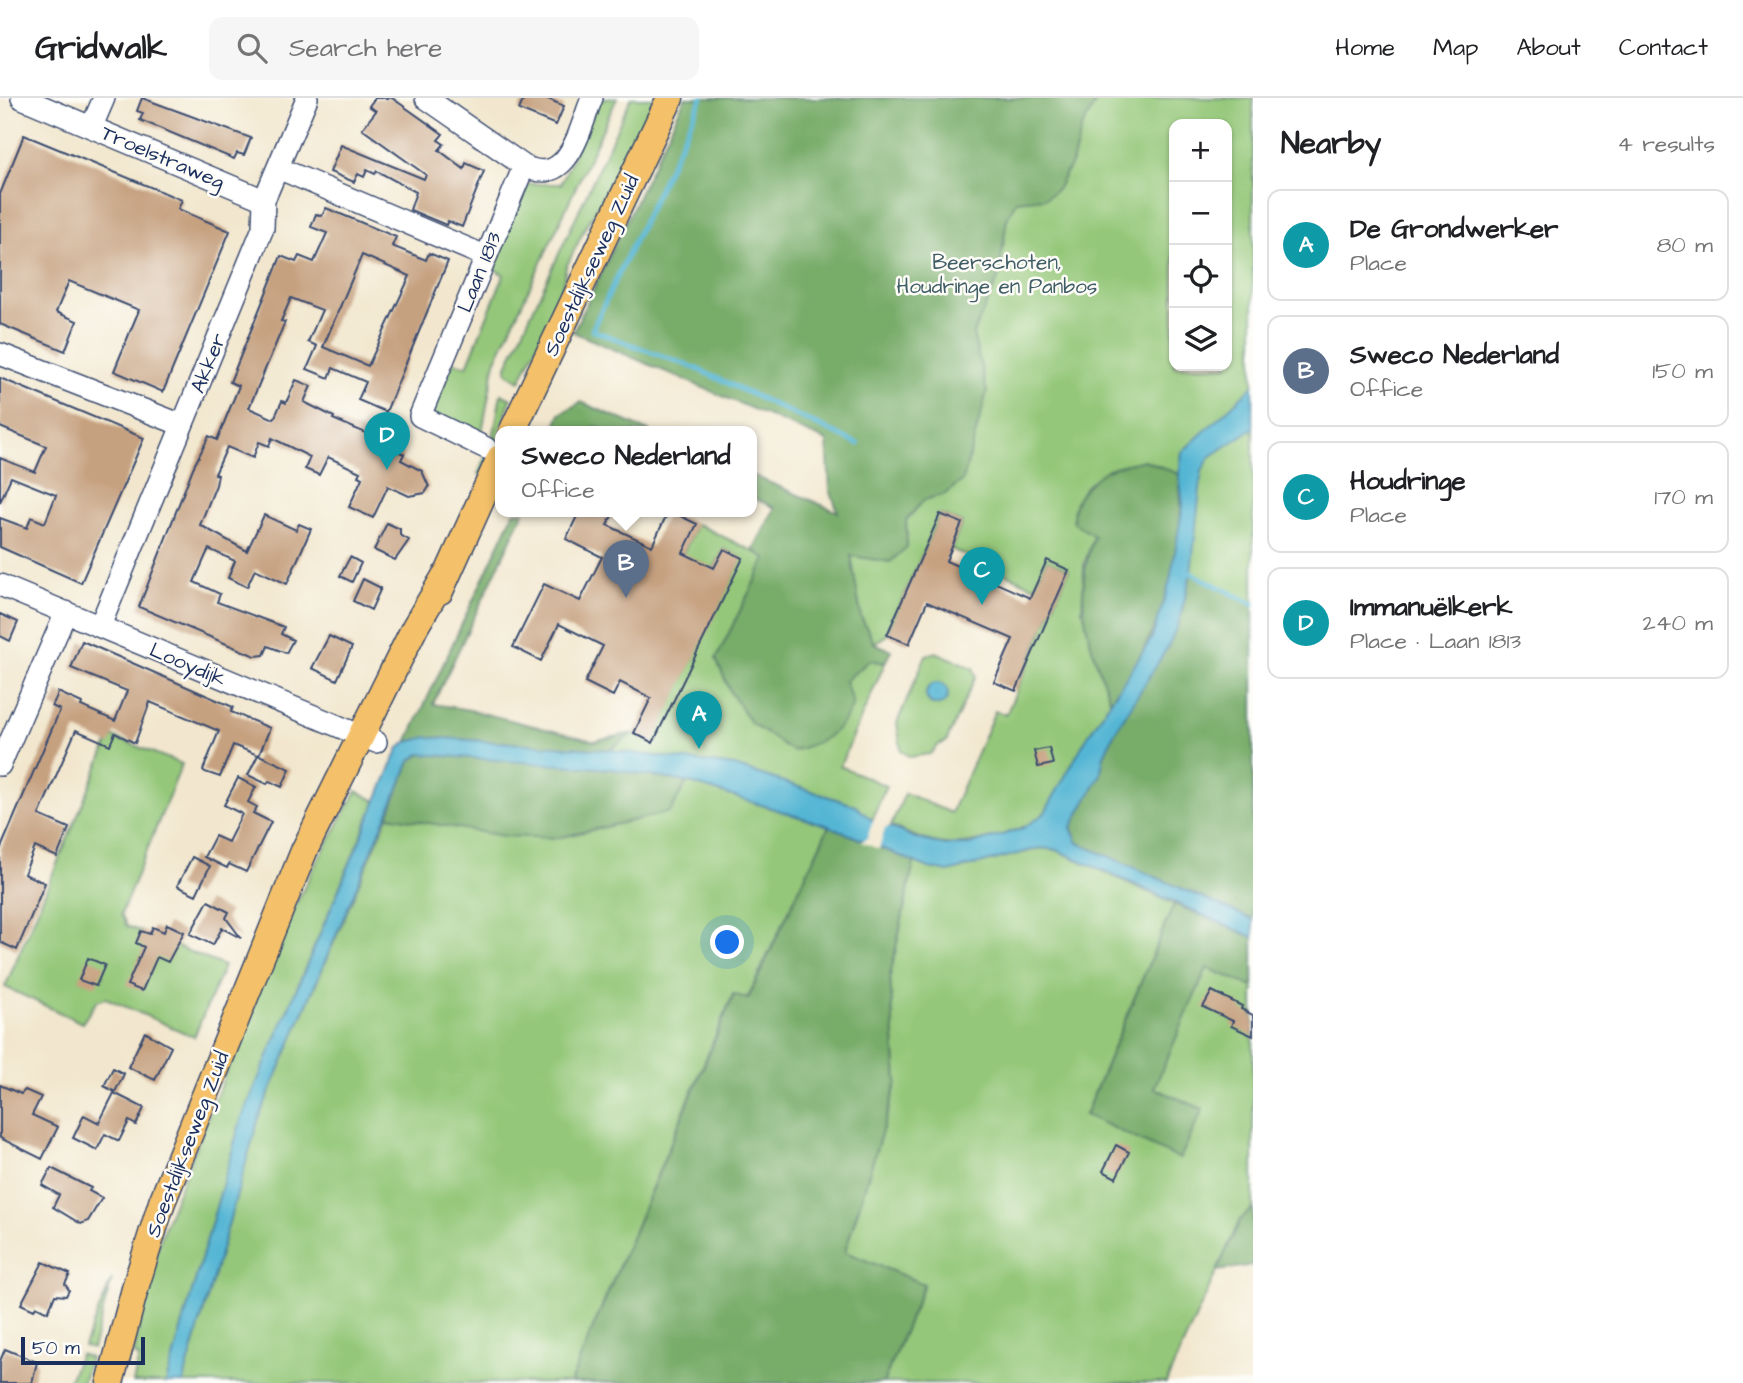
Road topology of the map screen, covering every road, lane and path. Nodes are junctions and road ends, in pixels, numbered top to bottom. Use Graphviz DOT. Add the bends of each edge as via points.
graph roads {
  1 [pos="22,98"];
  2 [pos="104,98"];
  3 [pos="307,98"];
  4 [pos="426,98"];
  5 [pos="592,98"];
  6 [pos="670,98"];
  7 [pos="92,127"];
  8 [pos="524,166"];
  9 [pos="278,168"];
  10 [pos="264,201"];
  11 [pos="485,256"];
  12 [pos="0,354"];
  13 [pos="182,425"];
  14 [pos="515,426"];
  15 [pos="493,453"];
  16 [pos="0,585"];
  17 [pos="66,612"];
  18 [pos="100,626"];
  19 [pos="369,739"];
  20 [pos="0,765"];
  21 [pos="113,1378"];
  1 -- 7 [label="street, Troelstraweg"];
  2 -- 7 [label="street"];
  3 -- 9 [label="street, Akker"];
  4 -- 8 [label="street"];
  5 -- 8 [label="street" via="564,164 553,171 537,172"];
  6 -- 14 [label="main road, Soestdijkseweg Zuid"];
  7 -- 10 [label="street, Troelstraweg"];
  8 -- 11 [label="street, Laan 1813"];
  9 -- 10 [label="street, Akker"];
  9 -- 11 [label="street"];
  10 -- 13 [label="street, Akker" via="263,228"];
  11 -- 15 [label="street, Laan 1813" via="420,416"];
  12 -- 13 [label="street"];
  13 -- 18 [label="street, Akker"];
  15 -- 19 [label="main road, Soestdijkseweg Zuid" via="446,576"];
  16 -- 17 [label="street, Looydijk"];
  17 -- 18 [label="street, Looydijk"];
  17 -- 20 [label="street"];
  18 -- 19 [label="street, Looydijk"];
  19 -- 21 [label="main road, Soestdijkseweg Zuid" via="356,785 274,927 162,1202"];
}
